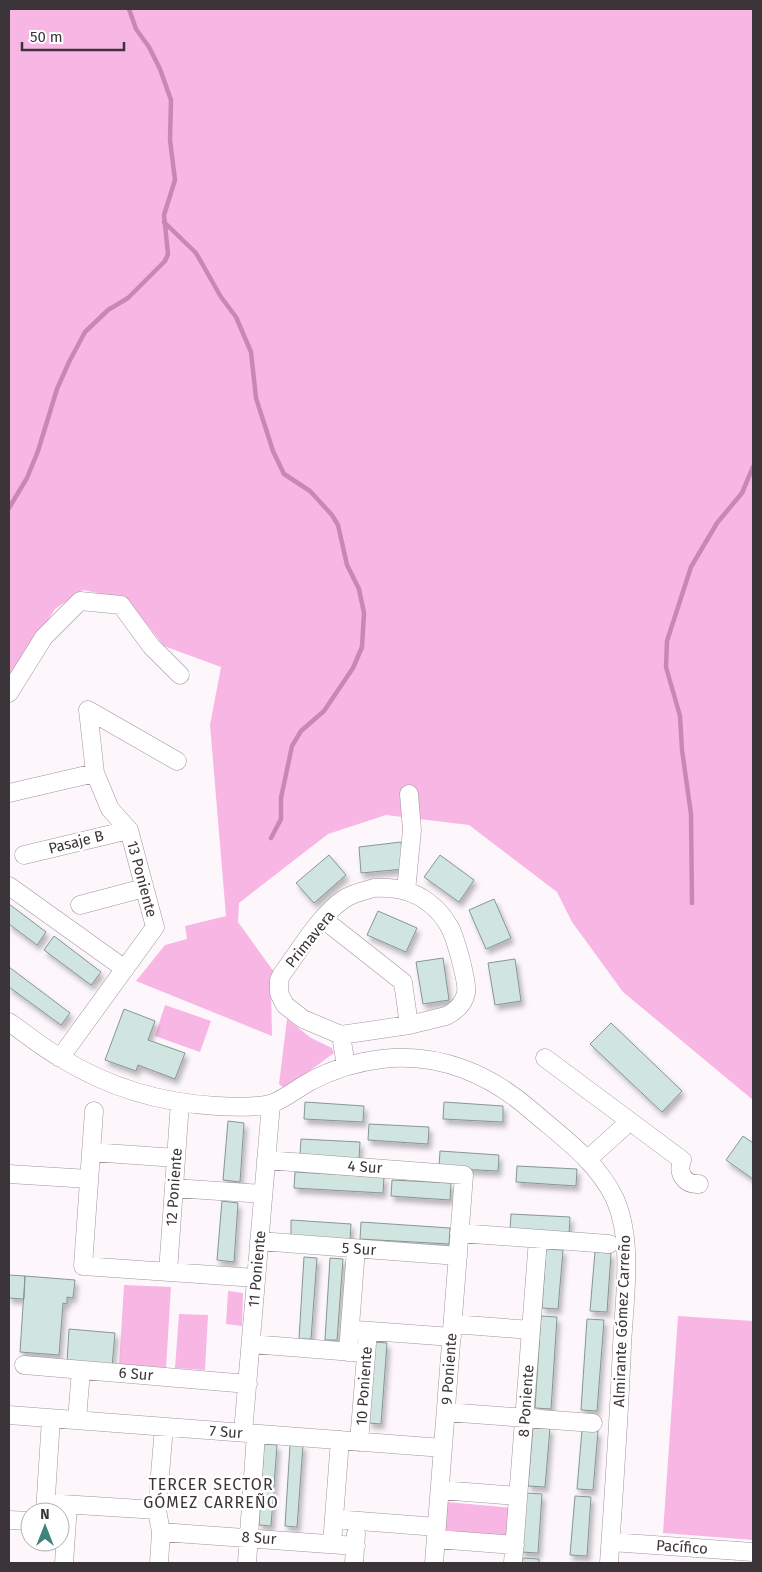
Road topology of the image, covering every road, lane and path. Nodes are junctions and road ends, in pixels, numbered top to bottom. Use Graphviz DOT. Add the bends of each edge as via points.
graph roads {
  1 [pos="180,675"];
  2 [pos="9,693"];
  3 [pos="177,761"];
  4 [pos="95,773"];
  5 [pos="9,793"];
  6 [pos="409,794"];
  7 [pos="129,830"];
  8 [pos="24,855"];
  9 [pos="9,886"];
  10 [pos="144,888"];
  11 [pos="406,891"];
  12 [pos="80,905"];
  13 [pos="323,919"];
  14 [pos="125,969"];
  15 [pos="9,1022"];
  16 [pos="409,1025"];
  17 [pos="341,1035"];
  18 [pos="60,1058"];
  19 [pos="545,1058"];
  20 [pos="346,1066"];
  21 [pos="180,1102"];
  22 [pos="271,1104"];
  23 [pos="94,1111"];
  24 [pos="629,1122"];
  25 [pos="91,1152"];
  26 [pos="176,1158"];
  27 [pos="266,1160"];
  28 [pos="587,1160"];
  29 [pos="9,1174"];
  30 [pos="464,1175"];
  31 [pos="89,1179"];
  32 [pos="700,1184"];
  33 [pos="174,1188"];
  34 [pos="263,1194"];
  35 [pos="459,1233"];
  36 [pos="538,1239"];
  37 [pos="259,1242"];
  38 [pos="609,1244"];
  39 [pos="356,1249"];
  40 [pos="458,1256"];
  41 [pos="168,1272"];
  42 [pos="256,1278"];
  43 [pos="350,1329"];
  44 [pos="368,1330"];
  45 [pos="452,1330"];
  46 [pos="531,1330"];
  47 [pos="251,1344"];
  48 [pos="348,1352"];
  49 [pos="366,1353"];
  50 [pos="24,1365"];
  51 [pos="81,1370"];
  52 [pos="248,1384"];
  53 [pos="446,1412"];
  54 [pos="9,1416"];
  55 [pos="524,1418"];
  56 [pos="51,1419"];
  57 [pos="77,1420"];
  58 [pos="593,1423"];
  59 [pos="164,1427"];
  60 [pos="250,1434"];
  61 [pos="340,1440"];
  62 [pos="360,1442"];
  63 [pos="443,1448"];
  64 [pos="440,1490"];
  65 [pos="518,1496"];
  66 [pos="45,1502"];
  67 [pos="70,1505"];
  68 [pos="157,1510"];
  69 [pos="334,1519"];
  70 [pos="357,1521"];
  71 [pos="161,1532"];
  72 [pos="437,1533"];
  73 [pos="248,1538"];
  74 [pos="611,1542"];
  75 [pos="332,1544"];
  76 [pos="515,1545"];
  77 [pos="356,1546"];
  78 [pos="753,1552"];
  79 [pos="715,1556"];
  80 [pos="159,1563"];
  81 [pos="246,1563"];
  82 [pos="354,1563"];
  83 [pos="434,1563"];
  84 [pos="513,1563"];
  85 [pos="609,1563"];
  1 -- 2 [label="street" via="150,646 121,605 80,601 44,637"];
  3 -- 4 [label="street, 13 Poniente" via="88,710"];
  4 -- 5 [label="street"];
  4 -- 7 [label="street, 13 Poniente" via="110,809"];
  6 -- 11 [label="street" via="412,830"];
  7 -- 8 [label="street, Pasaje B"];
  7 -- 10 [label="street, 13 Poniente"];
  9 -- 14 [label="street"];
  10 -- 12 [label="street"];
  10 -- 14 [label="street, 13 Poniente" via="154,927"];
  11 -- 13 [label="street, Primavera" via="384,888 363,891 344,899"];
  11 -- 16 [label="street, Primavera" via="428,902 451,928 466,987 461,1005 452,1013"];
  13 -- 16 [label="street" via="403,982"];
  13 -- 17 [label="street, Primavera" via="282,974 279,993 285,1005 303,1019"];
  14 -- 18 [label="street, 13 Poniente"];
  15 -- 18 [label="street, Almirante Gómez Carreño"];
  16 -- 17 [label="street, Primavera"];
  17 -- 20 [label="street"];
  18 -- 21 [label="street, Almirante Gómez Carreño" via="119,1086"];
  19 -- 24 [label="street"];
  20 -- 22 [label="street, Almirante Gómez Carreño" via="314,1079"];
  20 -- 28 [label="street, Almirante Gómez Carreño" via="384,1059 422,1059 450,1064 477,1074 515,1096"];
  21 -- 22 [label="street, Almirante Gómez Carreño" via="225,1106"];
  21 -- 26 [label="street, 12 Poniente"];
  22 -- 27 [label="street, 11 Poniente"];
  23 -- 25 [label="street"];
  24 -- 28 [label="street"];
  24 -- 32 [label="street" via="682,1160 680,1170 684,1178"];
  25 -- 26 [label="street"];
  25 -- 31 [label="street"];
  26 -- 33 [label="street, 12 Poniente"];
  27 -- 30 [label="street, 4 Sur"];
  27 -- 34 [label="street, 11 Poniente"];
  28 -- 74 [label="street, Almirante Gómez Carreño" via="614,1197 627,1243"];
  29 -- 31 [label="street"];
  30 -- 35 [label="street, 9 Poniente"];
  31 -- 41 [label="street" via="82,1266"];
  33 -- 34 [label="street"];
  33 -- 41 [label="street, 12 Poniente"];
  34 -- 37 [label="street, 11 Poniente"];
  35 -- 36 [label="street"];
  35 -- 40 [label="street, 9 Poniente"];
  36 -- 38 [label="street"];
  36 -- 46 [label="street, 8 Poniente"];
  37 -- 39 [label="street, 5 Sur"];
  37 -- 42 [label="street, 11 Poniente"];
  39 -- 40 [label="street, 5 Sur"];
  39 -- 43 [label="street, 10 Poniente"];
  40 -- 45 [label="street, 9 Poniente"];
  41 -- 42 [label="street"];
  42 -- 47 [label="street, 11 Poniente"];
  43 -- 44 [label="street"];
  43 -- 48 [label="street, 10 Poniente"];
  44 -- 45 [label="street"];
  44 -- 49 [label="street, 10 Poniente"];
  45 -- 46 [label="street"];
  45 -- 53 [label="street, 9 Poniente"];
  46 -- 55 [label="street, 8 Poniente"];
  47 -- 48 [label="street"];
  47 -- 52 [label="street, 11 Poniente"];
  48 -- 49 [label="street"];
  49 -- 62 [label="street, 10 Poniente"];
  50 -- 51 [label="street, 6 Sur"];
  51 -- 52 [label="street, 6 Sur"];
  51 -- 57 [label="street"];
  52 -- 60 [label="street, 11 Poniente"];
  53 -- 55 [label="street"];
  53 -- 63 [label="street, 9 Poniente"];
  54 -- 56 [label="street, 7 Sur"];
  55 -- 58 [label="street"];
  55 -- 65 [label="street, 8 Poniente"];
  56 -- 57 [label="street, 7 Sur"];
  56 -- 66 [label="street"];
  57 -- 59 [label="street, 7 Sur"];
  59 -- 60 [label="street, 7 Sur"];
  59 -- 68 [label="street"];
  60 -- 61 [label="street, 7 Sur"];
  60 -- 73 [label="street, 11 Poniente"];
  61 -- 62 [label="street, 7 Sur"];
  61 -- 69 [label="street, 10 Poniente"];
  62 -- 63 [label="street, 7 Sur"];
  63 -- 64 [label="street, 9 Poniente"];
  64 -- 65 [label="street"];
  64 -- 72 [label="street, 9 Poniente"];
  65 -- 76 [label="street, 8 Poniente"];
  67 -- 68 [label="street"];
  68 -- 71 [label="street"];
  69 -- 70 [label="street"];
  69 -- 75 [label="street, 10 Poniente"];
  70 -- 72 [label="street"];
  70 -- 77 [label="street"];
  71 -- 73 [label="street, 8 Sur"];
  71 -- 80 [label="street"];
  72 -- 76 [label="street"];
  72 -- 83 [label="street, 9 Poniente"];
  73 -- 75 [label="street, 8 Sur"];
  73 -- 81 [label="street, 11 Poniente"];
  74 -- 79 [label="street, Pacífico"];
  74 -- 85 [label="street, Almirante Gómez Carreño"];
  75 -- 77 [label="street, 8 Sur"];
  76 -- 84 [label="street, 8 Poniente"];
  77 -- 82 [label="street"];
  78 -- 79 [label="street, Pacífico"];
}
